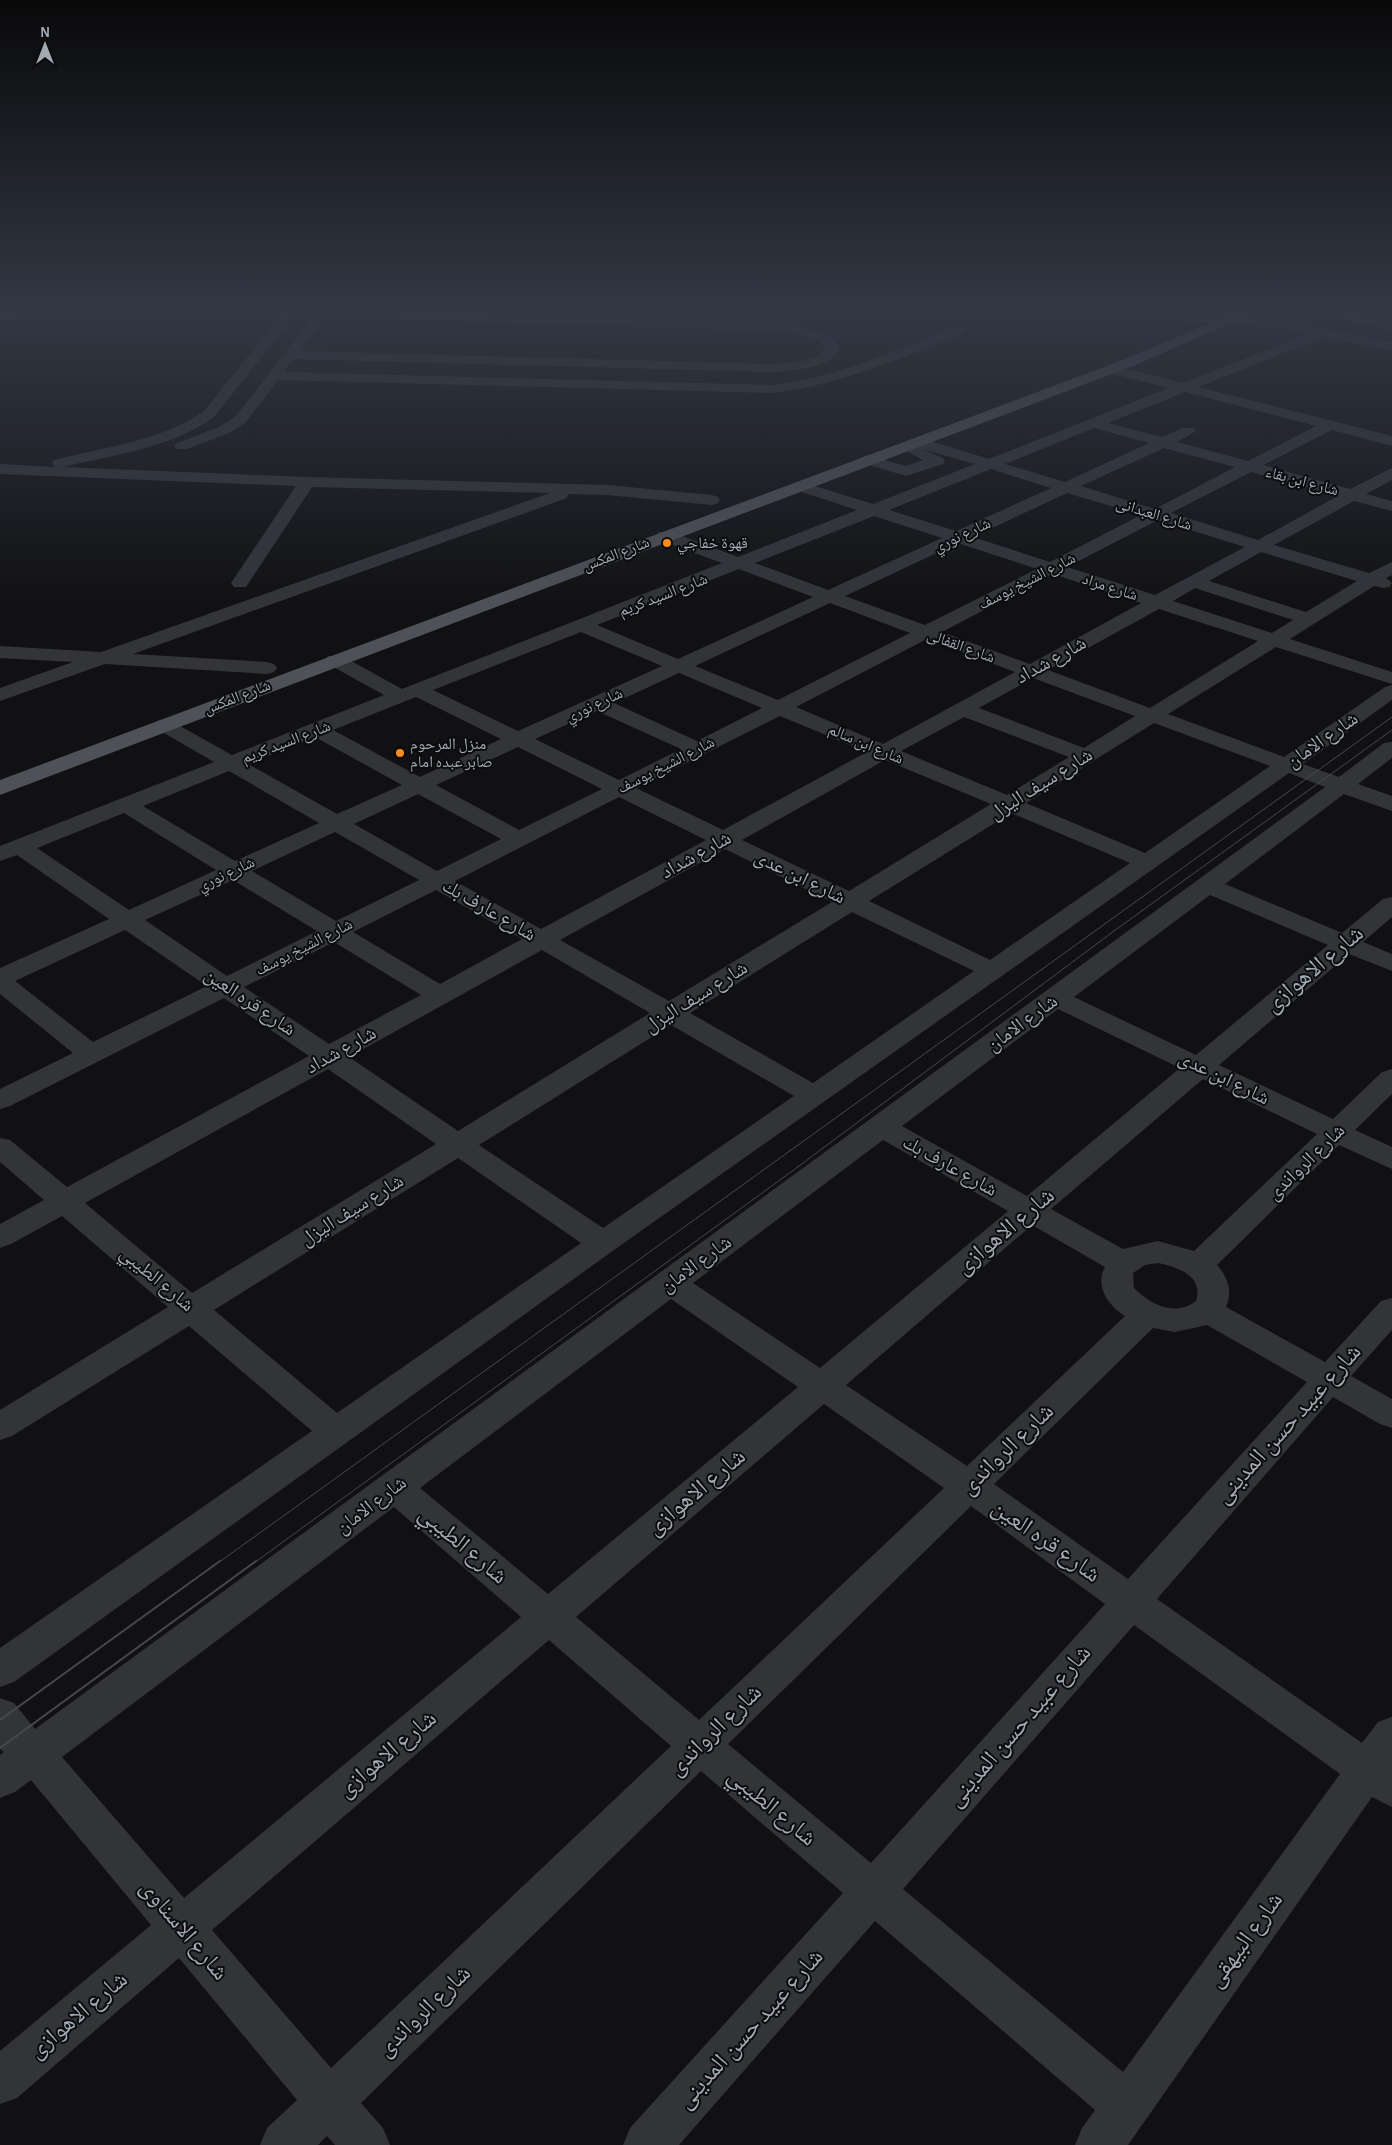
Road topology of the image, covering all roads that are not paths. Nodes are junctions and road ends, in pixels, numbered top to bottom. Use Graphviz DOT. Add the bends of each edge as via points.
graph roads {
  1 [pos="215,407"];
  2 [pos="250,407"];
  3 [pos="963,407"];
  4 [pos="1009,407"];
  5 [pos="1138,407"];
  6 [pos="1260,407"];
  7 [pos="1096,424"];
  8 [pos="1330,425"];
  9 [pos="904,429"];
  10 [pos="1188,431"];
  11 [pos="1392,441"];
  12 [pos="140,442"];
  13 [pos="1162,442"];
  14 [pos="910,444"];
  15 [pos="865,449"];
  16 [pos="141,461"];
  17 [pos="992,465"];
  18 [pos="1250,466"];
  19 [pos="0,469"];
  20 [pos="32,470"];
  21 [pos="1392,473"];
  22 [pos="105,474"];
  23 [pos="307,482"];
  24 [pos="799,486"];
  25 [pos="1066,487"];
  26 [pos="577,490"];
  27 [pos="731,493"];
  28 [pos="1353,495"];
  29 [pos="712,500"];
  30 [pos="1392,506"];
  31 [pos="876,511"];
  32 [pos="676,514"];
  33 [pos="1156,514"];
  34 [pos="664,536"];
  35 [pos="957,537"];
  36 [pos="1260,546"];
  37 [pos="740,564"];
  38 [pos="1052,568"];
  39 [pos="1385,577"];
  40 [pos="1194,582"];
  41 [pos="240,583"];
  42 [pos="828,597"];
  43 [pos="1158,602"];
  44 [pos="1309,619"];
  45 [pos="584,626"];
  46 [pos="925,633"];
  47 [pos="353,635"];
  48 [pos="1275,640"];
  49 [pos="316,649"];
  50 [pos="0,652"];
  51 [pos="106,658"];
  52 [pos="335,660"];
  53 [pos="275,665"];
  54 [pos="679,666"];
  55 [pos="1030,672"];
  56 [pos="1392,678"];
  57 [pos="230,682"];
  58 [pos="1392,691"];
  59 [pos="410,694"];
  60 [pos="0,695"];
  61 [pos="597,704"];
  62 [pos="779,708"];
  63 [pos="963,709"];
  64 [pos="1151,716"];
  65 [pos="164,725"];
  66 [pos="317,730"];
  67 [pos="519,740"];
  68 [pos="1392,748"];
  69 [pos="698,749"];
  70 [pos="884,752"];
  71 [pos="1086,756"];
  72 [pos="232,764"];
  73 [pos="1287,765"];
  74 [pos="419,785"];
  75 [pos="1342,785"];
  76 [pos="0,788"];
  77 [pos="619,788"];
  78 [pos="1009,804"];
  79 [pos="1392,804"];
  80 [pos="126,805"];
  81 [pos="337,823"];
  82 [pos="519,839"];
  83 [pos="724,840"];
  84 [pos="10,850"];
  85 [pos="1148,862"];
  86 [pos="234,870"];
  87 [pos="437,880"];
  88 [pos="1208,885"];
  89 [pos="851,902"];
  90 [pos="1392,904"];
  91 [pos="127,920"];
  92 [pos="335,931"];
  93 [pos="541,940"];
  94 [pos="1346,943"];
  95 [pos="1392,963"];
  96 [pos="992,971"];
  97 [pos="0,979"];
  98 [pos="226,986"];
  99 [pos="440,996"];
  100 [pos="1056,998"];
  101 [pos="670,1013"];
  102 [pos="91,1054"];
  103 [pos="329,1056"];
  104 [pos="1200,1067"];
  105 [pos="1392,1078"];
  106 [pos="814,1095"];
  107 [pos="0,1100"];
  108 [pos="881,1127"];
  109 [pos="1336,1132"];
  110 [pos="458,1144"];
  111 [pos="0,1147"];
  112 [pos="1392,1159"];
  113 [pos="65,1201"];
  114 [pos="1029,1210"];
  115 [pos="0,1236"];
  116 [pos="603,1243"];
  117 [pos="1123,1263"];
  118 [pos="1197,1266"];
  119 [pos="670,1283"];
  120 [pos="192,1309"];
  121 [pos="1392,1309"];
  122 [pos="1206,1310"];
  123 [pos="1147,1315"];
  124 [pos="1329,1380"];
  125 [pos="822,1386"];
  126 [pos="1392,1415"];
  127 [pos="0,1427"];
  128 [pos="336,1432"];
  129 [pos="969,1486"];
  130 [pos="395,1487"];
  131 [pos="1130,1600"];
  132 [pos="548,1617"];
  133 [pos="0,1670"];
  134 [pos="0,1716"];
  135 [pos="1392,1735"];
  136 [pos="700,1745"];
  137 [pos="34,1754"];
  138 [pos="0,1779"];
  139 [pos="1379,1779"];
  140 [pos="872,1892"];
  141 [pos="182,1928"];
  142 [pos="0,2081"];
  143 [pos="329,2102"];
  144 [pos="1126,2106"];
  145 [pos="284,2145"];
  146 [pos="366,2145"];
  147 [pos="647,2145"];
  148 [pos="1099,2145"];
  1 -- 12 [label="street" via="206,418 185,430"];
  2 -- 12 [label="street" via="233,425 168,452"];
  3 -- 9 [label="main road"];
  4 -- 14 [label="main road, شارع المكس"];
  5 -- 7 [label="street, شارع السيد كريم"];
  6 -- 8 [label="street"];
  7 -- 13 [label="street, شارع ابن بقاء"];
  7 -- 17 [label="street, شارع السيد كريم"];
  8 -- 11 [label="street"];
  8 -- 18 [label="street, شارع الشيخ يوسف"];
  10 -- 13 [label="street, شارع نوري"];
  12 -- 20 [label="street"];
  13 -- 18 [label="street, شارع ابن بقاء"];
  13 -- 25 [label="street, شارع نوري"];
  14 -- 15 [label="main road, شارع المكس"];
  14 -- 15 [label="street" via="938,461 906,471"];
  14 -- 17 [label="street, شارع العبدانى"];
  15 -- 24 [label="main road, شارع المكس"];
  16 -- 22 [label="street"];
  17 -- 25 [label="street, شارع العبدانى"];
  17 -- 31 [label="street, شارع السيد كريم"];
  18 -- 28 [label="street, شارع ابن بقاء"];
  18 -- 33 [label="street, شارع الشيخ يوسف"];
  19 -- 20 [label="street"];
  20 -- 22 [label="street"];
  21 -- 28 [label="street, شارع شداد"];
  22 -- 23 [label="street"];
  23 -- 26 [label="street"];
  23 -- 41 [label="street"];
  24 -- 31 [label="street, شارع مراد"];
  24 -- 34 [label="main road, شارع المكس"];
  25 -- 33 [label="street, شارع العبدانى"];
  25 -- 35 [label="street, شارع نوري"];
  26 -- 29 [label="street"];
  26 -- 51 [label="street"];
  27 -- 29 [label="main road"];
  28 -- 30 [label="street, شارع ابن بقاء"];
  28 -- 36 [label="street, شارع شداد"];
  29 -- 32 [label="main road"];
  31 -- 35 [label="street, شارع مراد"];
  31 -- 37 [label="street, شارع السيد كريم"];
  33 -- 36 [label="street, شارع العبدانى"];
  33 -- 38 [label="street, شارع الشيخ يوسف"];
  34 -- 37 [label="street, شارع القفالى"];
  34 -- 52 [label="main road, شارع المكس"];
  35 -- 38 [label="street, شارع مراد"];
  35 -- 42 [label="street, شارع نوري"];
  36 -- 39 [label="street, شارع العبدانى"];
  36 -- 40 [label="street, شارع شداد"];
  37 -- 42 [label="street, شارع القفالى"];
  37 -- 45 [label="street, شارع السيد كريم"];
  38 -- 43 [label="street, شارع مراد"];
  38 -- 46 [label="street, شارع الشيخ يوسف"];
  39 -- 44 [label="street, شارع سيف اليزل"];
  40 -- 43 [label="street, شارع شداد"];
  40 -- 44 [label="street"];
  42 -- 46 [label="street, شارع القفالى"];
  42 -- 54 [label="street, شارع نوري"];
  43 -- 48 [label="street, شارع مراد"];
  43 -- 55 [label="street, شارع شداد"];
  44 -- 48 [label="street, شارع سيف اليزل"];
  45 -- 54 [label="street, شارع ابن سالم"];
  45 -- 59 [label="street, شارع السيد كريم"];
  46 -- 55 [label="street, شارع القفالى"];
  46 -- 62 [label="street, شارع الشيخ يوسف"];
  47 -- 49 [label="main road"];
  48 -- 56 [label="street, شارع مراد"];
  48 -- 64 [label="street, شارع سيف اليزل"];
  50 -- 51 [label="street"];
  51 -- 53 [label="street"];
  51 -- 60 [label="street"];
  52 -- 59 [label="street, شارع ابن عدى"];
  52 -- 65 [label="main road, شارع المكس"];
  53 -- 57 [label="main road, شارع المكس"];
  54 -- 61 [label="street, شارع نوري"];
  54 -- 62 [label="street, شارع ابن سالم"];
  55 -- 63 [label="street, شارع شداد"];
  55 -- 64 [label="street, شارع القفالى"];
  58 -- 73 [label="street, شارع الامان"];
  59 -- 66 [label="street, شارع السيد كريم"];
  59 -- 67 [label="street, شارع ابن عدى"];
  61 -- 67 [label="street, شارع نوري"];
  61 -- 69 [label="street"];
  62 -- 69 [label="street, شارع الشيخ يوسف"];
  62 -- 70 [label="street, شارع ابن سالم"];
  63 -- 70 [label="street, شارع شداد"];
  63 -- 71 [label="street"];
  64 -- 71 [label="street, شارع سيف اليزل"];
  64 -- 73 [label="street, شارع القفالى"];
  65 -- 72 [label="street, شارع عارف بك"];
  65 -- 76 [label="main road, شارع المكس"];
  66 -- 72 [label="street, شارع السيد كريم"];
  66 -- 74 [label="street"];
  67 -- 74 [label="street, شارع نوري"];
  67 -- 77 [label="street, شارع ابن عدى"];
  68 -- 75 [label="street, شارع الامان"];
  69 -- 77 [label="street, شارع الشيخ يوسف"];
  70 -- 78 [label="street, شارع ابن سالم"];
  70 -- 83 [label="street, شارع شداد"];
  71 -- 78 [label="street, شارع سيف اليزل"];
  72 -- 80 [label="street, شارع السيد كريم"];
  72 -- 81 [label="street, شارع عارف بك"];
  73 -- 75 [label="street, شارع القفالى"];
  73 -- 85 [label="street, شارع الامان"];
  74 -- 81 [label="street, شارع نوري"];
  74 -- 82 [label="street"];
  75 -- 79 [label="street, شارع القفالى"];
  75 -- 88 [label="street, شارع الامان"];
  77 -- 82 [label="street, شارع الشيخ يوسف"];
  77 -- 83 [label="street, شارع ابن عدى"];
  78 -- 85 [label="street, شارع ابن سالم"];
  78 -- 89 [label="street, شارع سيف اليزل"];
  80 -- 84 [label="street, شارع السيد كريم"];
  80 -- 86 [label="street"];
  81 -- 86 [label="street, شارع نوري"];
  81 -- 87 [label="street, شارع عارف بك"];
  82 -- 87 [label="street, شارع الشيخ يوسف"];
  83 -- 89 [label="street, شارع ابن عدى"];
  83 -- 93 [label="street, شارع شداد"];
  84 -- 91 [label="street, شارع قره العين"];
  85 -- 96 [label="street, شارع الامان"];
  86 -- 91 [label="street, شارع نوري"];
  86 -- 92 [label="street"];
  87 -- 92 [label="street, شارع الشيخ يوسف"];
  87 -- 93 [label="street, شارع عارف بك"];
  88 -- 94 [label="street"];
  88 -- 100 [label="street, شارع الامان"];
  89 -- 96 [label="street, شارع ابن عدى"];
  89 -- 101 [label="street, شارع سيف اليزل"];
  90 -- 94 [label="street, شارع الاهوازى"];
  91 -- 97 [label="street, شارع نوري"];
  91 -- 98 [label="street, شارع قره العين"];
  92 -- 98 [label="street, شارع الشيخ يوسف"];
  92 -- 99 [label="street"];
  93 -- 99 [label="street, شارع شداد"];
  93 -- 101 [label="street, شارع عارف بك"];
  94 -- 95 [label="street"];
  94 -- 104 [label="street, شارع الاهوازى"];
  96 -- 106 [label="street, شارع الامان"];
  97 -- 102 [label="street"];
  98 -- 102 [label="street, شارع الشيخ يوسف"];
  98 -- 103 [label="street, شارع قره العين"];
  99 -- 103 [label="street, شارع شداد"];
  100 -- 104 [label="street, شارع ابن عدى"];
  100 -- 108 [label="street, شارع الامان"];
  101 -- 106 [label="street, شارع عارف بك"];
  101 -- 110 [label="street, شارع سيف اليزل"];
  102 -- 107 [label="street, شارع الشيخ يوسف"];
  103 -- 110 [label="street, شارع قره العين"];
  103 -- 113 [label="street, شارع شداد"];
  104 -- 109 [label="street, شارع ابن عدى"];
  104 -- 114 [label="street, شارع الاهوازى"];
  105 -- 109 [label="street, شارع الرواندى"];
  106 -- 116 [label="street, شارع الامان"];
  108 -- 114 [label="street, شارع عارف بك"];
  108 -- 119 [label="street, شارع الامان"];
  109 -- 112 [label="street, شارع ابن عدى"];
  109 -- 118 [label="street, شارع الرواندى"];
  110 -- 116 [label="street, شارع قره العين"];
  110 -- 120 [label="street, شارع سيف اليزل"];
  111 -- 113 [label="street, شارع الطيبي"];
  113 -- 115 [label="street, شارع شداد"];
  113 -- 120 [label="street, شارع الطيبي"];
  114 -- 117 [label="street, شارع عارف بك"];
  114 -- 125 [label="street, شارع الاهوازى"];
  116 -- 128 [label="street, شارع الامان"];
  117 -- 118 [label="street" via="1138,1255 1158,1252 1179,1256"];
  117 -- 123 [label="street" via="1117,1273 1116,1284 1122,1296"];
  118 -- 122 [label="street" via="1208,1276 1214,1288 1213,1300"];
  119 -- 125 [label="street, شارع قره العين"];
  119 -- 130 [label="street, شارع الامان"];
  120 -- 127 [label="street, شارع سيف اليزل"];
  120 -- 128 [label="street, شارع الطيبي"];
  121 -- 124 [label="street, شارع عبيد حسن المدينى"];
  122 -- 123 [label="street" via="1190,1319 1169,1320"];
  122 -- 124 [label="street"];
  123 -- 129 [label="street, شارع الرواندى"];
  124 -- 126 [label="street"];
  124 -- 131 [label="street, شارع عبيد حسن المدينى"];
  125 -- 129 [label="street, شارع قره العين"];
  125 -- 132 [label="street, شارع الاهوازى"];
  128 -- 133 [label="street, شارع الامان"];
  129 -- 131 [label="street, شارع قره العين"];
  129 -- 136 [label="street, شارع الرواندى"];
  130 -- 132 [label="street, شارع الطيبي"];
  130 -- 137 [label="street, شارع الامان"];
  131 -- 139 [label="street, شارع قره العين"];
  131 -- 140 [label="street, شارع عبيد حسن المدينى"];
  132 -- 136 [label="street, شارع الطيبي"];
  132 -- 141 [label="street, شارع الاهوازى"];
  134 -- 137 [label="street, شارع الاسناوى" via="15,1737"];
  135 -- 139 [label="street, شارع البيهقى"];
  136 -- 140 [label="street, شارع الطيبي"];
  136 -- 143 [label="street, شارع الرواندى"];
  137 -- 138 [label="street, شارع الامان"];
  137 -- 141 [label="street, شارع الاسناوى"];
  139 -- 144 [label="street, شارع البيهقى"];
  140 -- 144 [label="street, شارع الطيبي"];
  140 -- 147 [label="street, شارع عبيد حسن المدينى"];
  141 -- 142 [label="street, شارع الاهوازى"];
  141 -- 143 [label="street, شارع الاسناوى"];
  143 -- 145 [label="street, شارع الرواندى"];
  143 -- 146 [label="street, شارع الاسناوى"];
  144 -- 148 [label="street, شارع البيهقى"];
}
